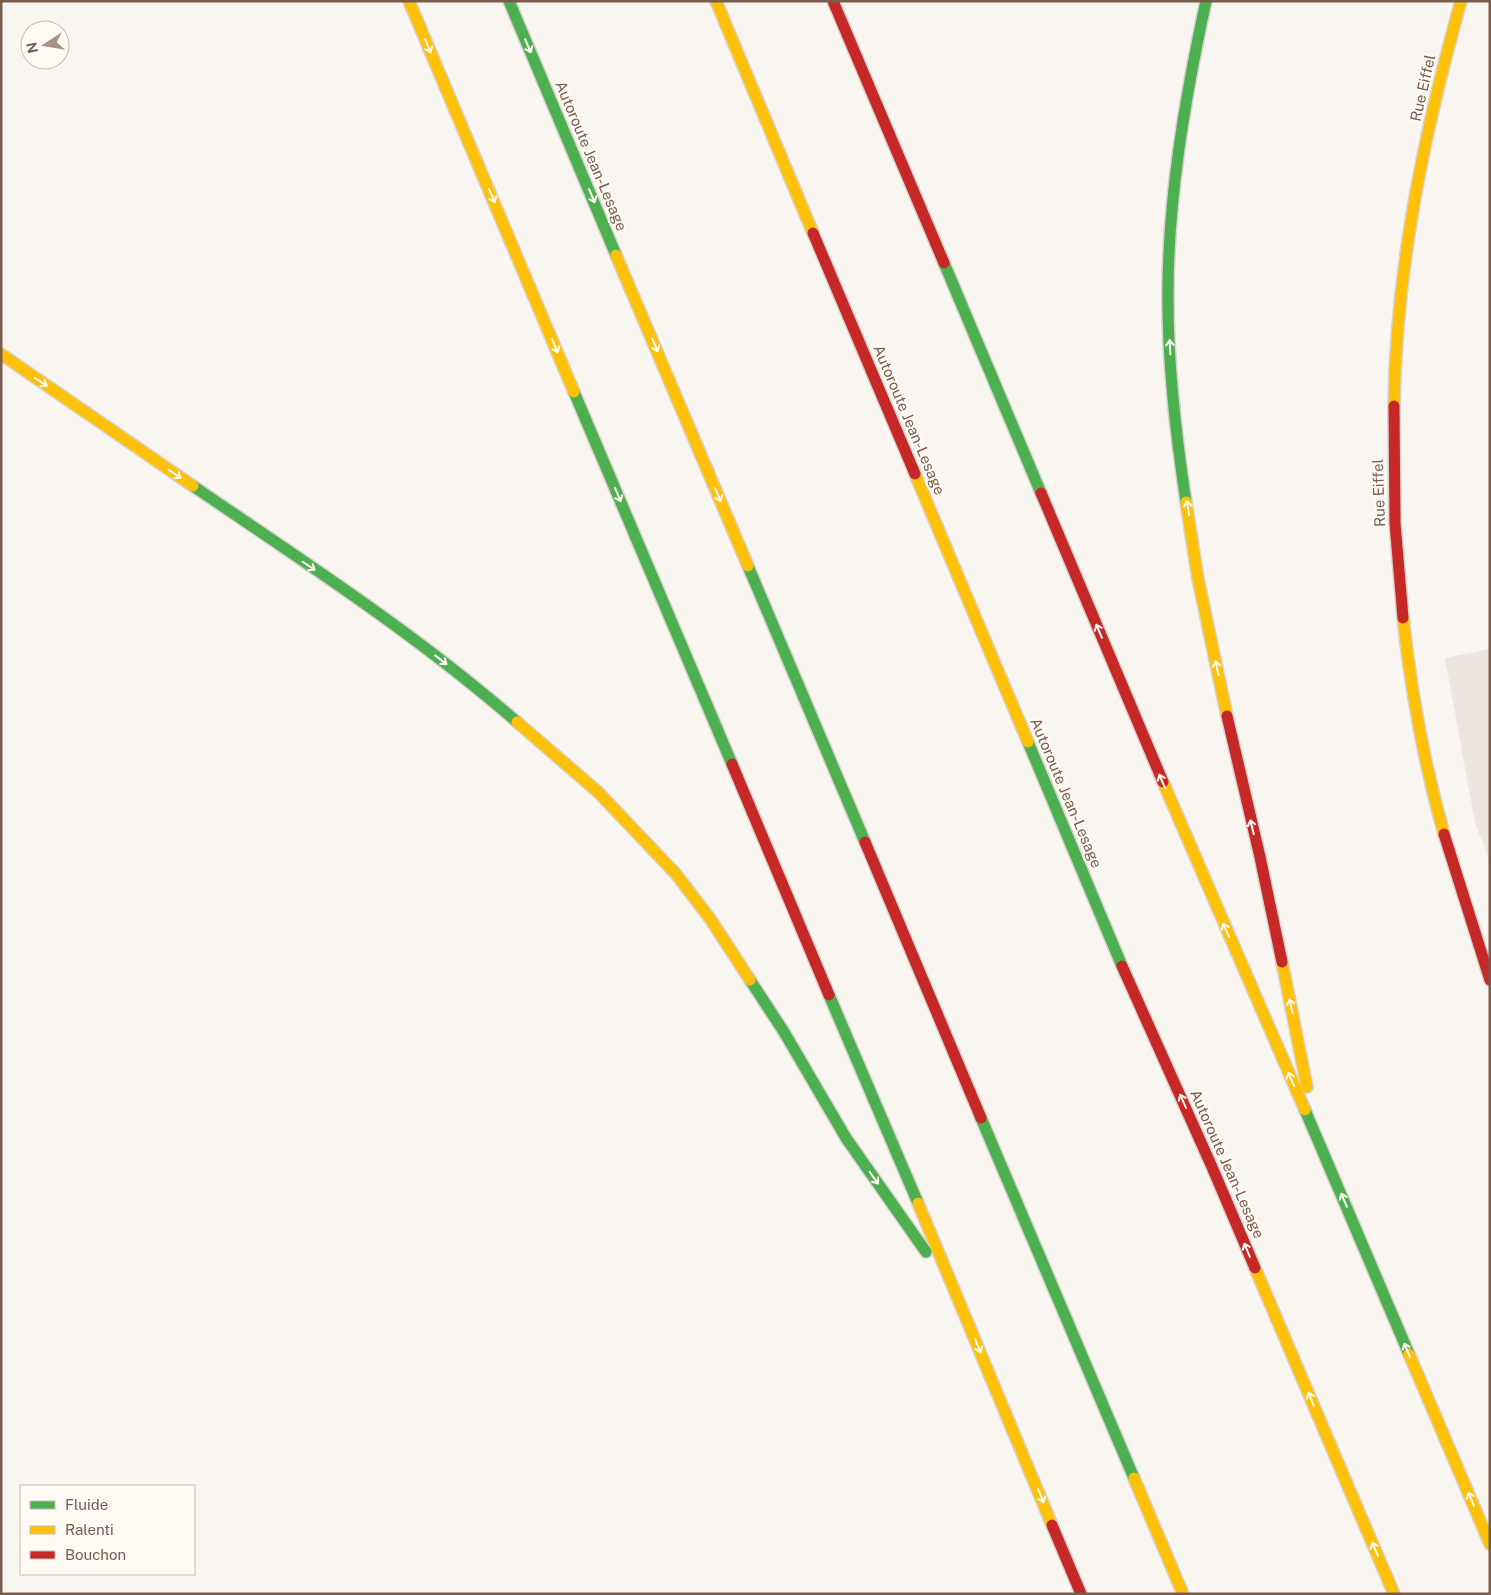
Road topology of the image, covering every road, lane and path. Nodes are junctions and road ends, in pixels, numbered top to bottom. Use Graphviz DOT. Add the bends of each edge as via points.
graph roads {
  1 [pos="410,1"];
  2 [pos="510,1"];
  3 [pos="716,1"];
  4 [pos="833,1"];
  5 [pos="1206,1"];
  6 [pos="1461,1"];
  7 [pos="1,354"];
  8 [pos="1490,980"];
  9 [pos="1318,1140"];
  10 [pos="959,1301"];
  11 [pos="1490,1544"];
  12 [pos="1082,1594"];
  13 [pos="1183,1594"];
  14 [pos="1394,1594"];
  1 -- 10 [label="main road, one-way"];
  2 -- 13 [label="main road, Autoroute Jean-Lesage, one-way"];
  14 -- 3 [label="main road, Autoroute Jean-Lesage, one-way" via="1212,1167 1123,968"];
  9 -- 4 [label="main road, one-way" via="1209,892"];
  9 -- 5 [label="main road, one-way" via="1264,874 1211,639 1180,462 1172,384 1168,311 1171,236 1178,162"];
  6 -- 8 [label="main road, Rue Eiffel" via="1431,115 1404,264 1393,401 1393,473 1402,598 1418,719 1442,830"];
  7 -- 10 [label="main road, one-way" via="416,641 492,700 598,792 676,874 711,920 784,1032 846,1138"];
  11 -- 9 [label="main road, one-way"];
  10 -- 12 [label="main road, one-way"];
}
